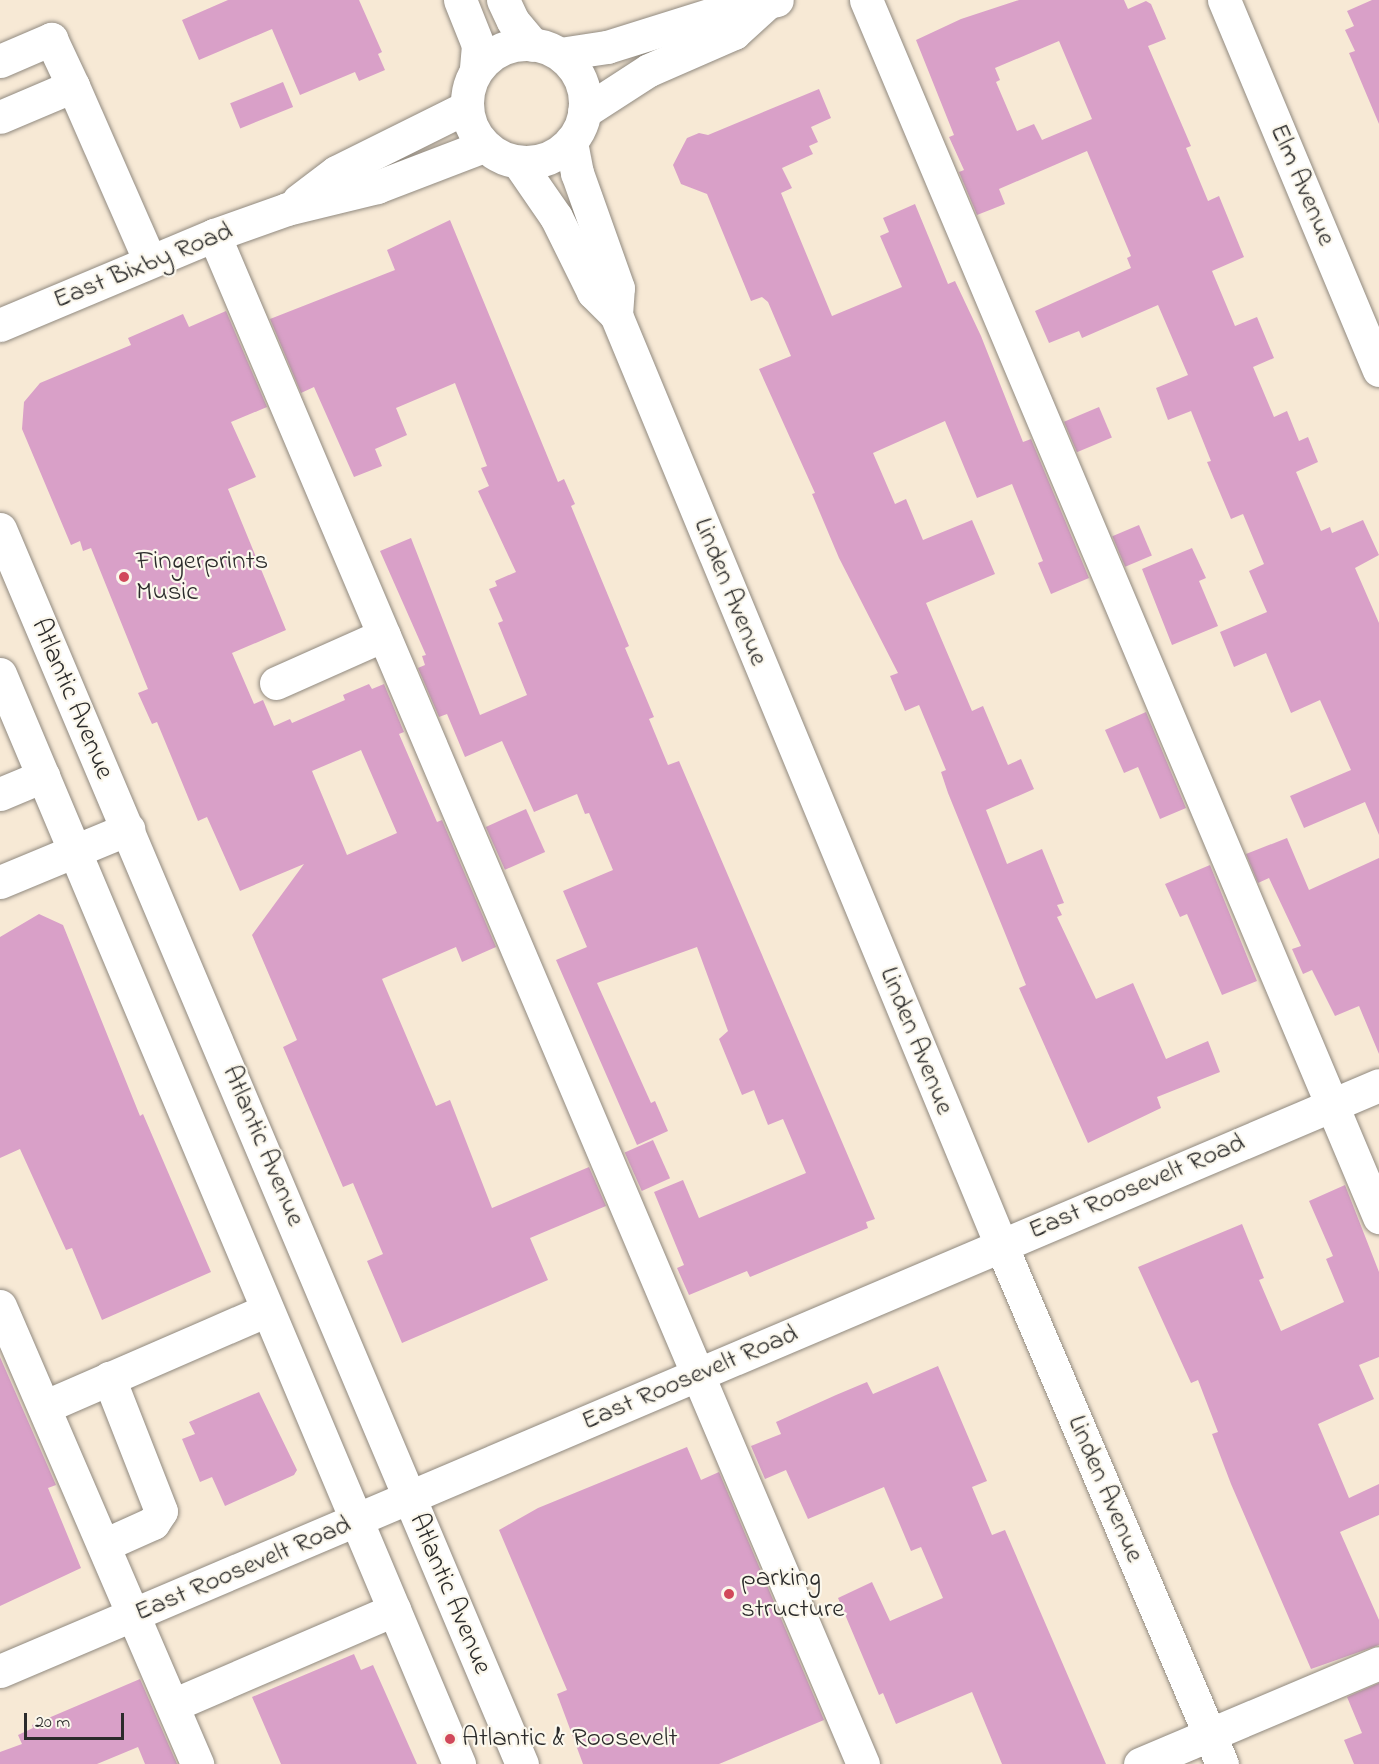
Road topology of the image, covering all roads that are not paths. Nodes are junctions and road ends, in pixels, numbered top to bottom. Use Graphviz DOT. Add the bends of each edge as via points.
graph roads {
  1 [pos="460,0"];
  2 [pos="503,0"];
  3 [pos="866,0"];
  4 [pos="1224,0"];
  5 [pos="771,2"];
  6 [pos="546,49"];
  7 [pos="0,61"];
  8 [pos="476,70"];
  9 [pos="73,86"];
  10 [pos="467,107"];
  11 [pos="584,112"];
  12 [pos="0,117"];
  13 [pos="571,142"];
  14 [pos="484,146"];
  15 [pos="518,162"];
  16 [pos="287,209"];
  17 [pos="214,235"];
  18 [pos="150,261"];
  19 [pos="616,315"];
  20 [pos="0,325"];
  21 [pos="1379,369"];
  22 [pos="0,529"];
  23 [pos="384,635"];
  24 [pos="0,674"];
  25 [pos="276,684"];
  26 [pos="43,776"];
  27 [pos="0,794"];
  28 [pos="128,829"];
  29 [pos="74,851"];
  30 [pos="0,882"];
  31 [pos="1379,1084"];
  32 [pos="1330,1105"];
  33 [pos="1379,1216"];
  34 [pos="1001,1245"];
  35 [pos="0,1306"];
  36 [pos="267,1310"];
  37 [pos="698,1374"];
  38 [pos="110,1378"];
  39 [pos="44,1407"];
  40 [pos="411,1499"];
  41 [pos="357,1522"];
  42 [pos="104,1545"];
  43 [pos="394,1610"];
  44 [pos="134,1614"];
  45 [pos="1379,1663"];
  46 [pos="0,1671"];
  47 [pos="173,1705"];
  48 [pos="1216,1749"];
  49 [pos="197,1764"];
  50 [pos="459,1764"];
  51 [pos="522,1764"];
  52 [pos="863,1764"];
  53 [pos="1140,1764"];
  1 -- 8 [label="street" via="478,45"];
  2 -- 6 [label="street" via="513,21"];
  3 -- 32 [label="street"];
  4 -- 21 [label="street, Elm Avenue"];
  5 -- 6 [label="street" via="719,12 607,47"];
  5 -- 11 [label="street" via="734,33 649,70"];
  6 -- 8 [label="street" via="507,48 489,57"];
  6 -- 11 [label="street" via="583,84"];
  7 -- 9 [label="street" via="51,39"];
  8 -- 10 [label="street"];
  9 -- 12 [label="street"];
  9 -- 18 [label="street"];
  10 -- 14 [label="street" via="471,125"];
  10 -- 16 [label="street, East Bixby Road" via="336,172"];
  11 -- 13 [label="street"];
  13 -- 15 [label="street" via="554,156"];
  13 -- 19 [label="street" via="577,172 618,288"];
  14 -- 15 [label="street"];
  14 -- 16 [label="street, East Bixby Road" via="377,187"];
  15 -- 19 [label="street" via="550,208 593,292"];
  16 -- 17 [label="street, East Bixby Road"];
  17 -- 18 [label="street, East Bixby Road"];
  17 -- 23 [label="street"];
  18 -- 20 [label="street, East Bixby Road"];
  19 -- 34 [label="street, Linden Avenue"];
  22 -- 28 [label="street, Atlantic Avenue"];
  23 -- 25 [label="street"];
  23 -- 37 [label="street"];
  24 -- 26 [label="street, Atlantic Avenue"];
  26 -- 27 [label="street"];
  26 -- 29 [label="street, Atlantic Avenue"];
  28 -- 29 [label="street"];
  28 -- 40 [label="street, Atlantic Avenue"];
  29 -- 30 [label="street"];
  29 -- 36 [label="street, Atlantic Avenue"];
  31 -- 32 [label="street, East Roosevelt Road"];
  32 -- 33 [label="street"];
  32 -- 34 [label="street, East Roosevelt Road"];
  34 -- 37 [label="street, East Roosevelt Road"];
  34 -- 48 [label="street, Linden Avenue"];
  35 -- 39 [label="street"];
  36 -- 38 [label="street"];
  36 -- 41 [label="street, Atlantic Avenue"];
  37 -- 40 [label="street, East Roosevelt Road"];
  37 -- 52 [label="street"];
  38 -- 39 [label="street"];
  38 -- 42 [label="street" via="161,1511 153,1523"];
  39 -- 42 [label="street"];
  40 -- 41 [label="street, East Roosevelt Road"];
  40 -- 51 [label="street, Atlantic Avenue"];
  41 -- 43 [label="street, Atlantic Avenue"];
  41 -- 44 [label="street, East Roosevelt Road"];
  42 -- 44 [label="street"];
  43 -- 47 [label="street"];
  43 -- 50 [label="street, Atlantic Avenue"];
  44 -- 46 [label="street, East Roosevelt Road"];
  44 -- 47 [label="street"];
  45 -- 48 [label="street"];
  47 -- 49 [label="street"];
  48 -- 53 [label="street"];
}
